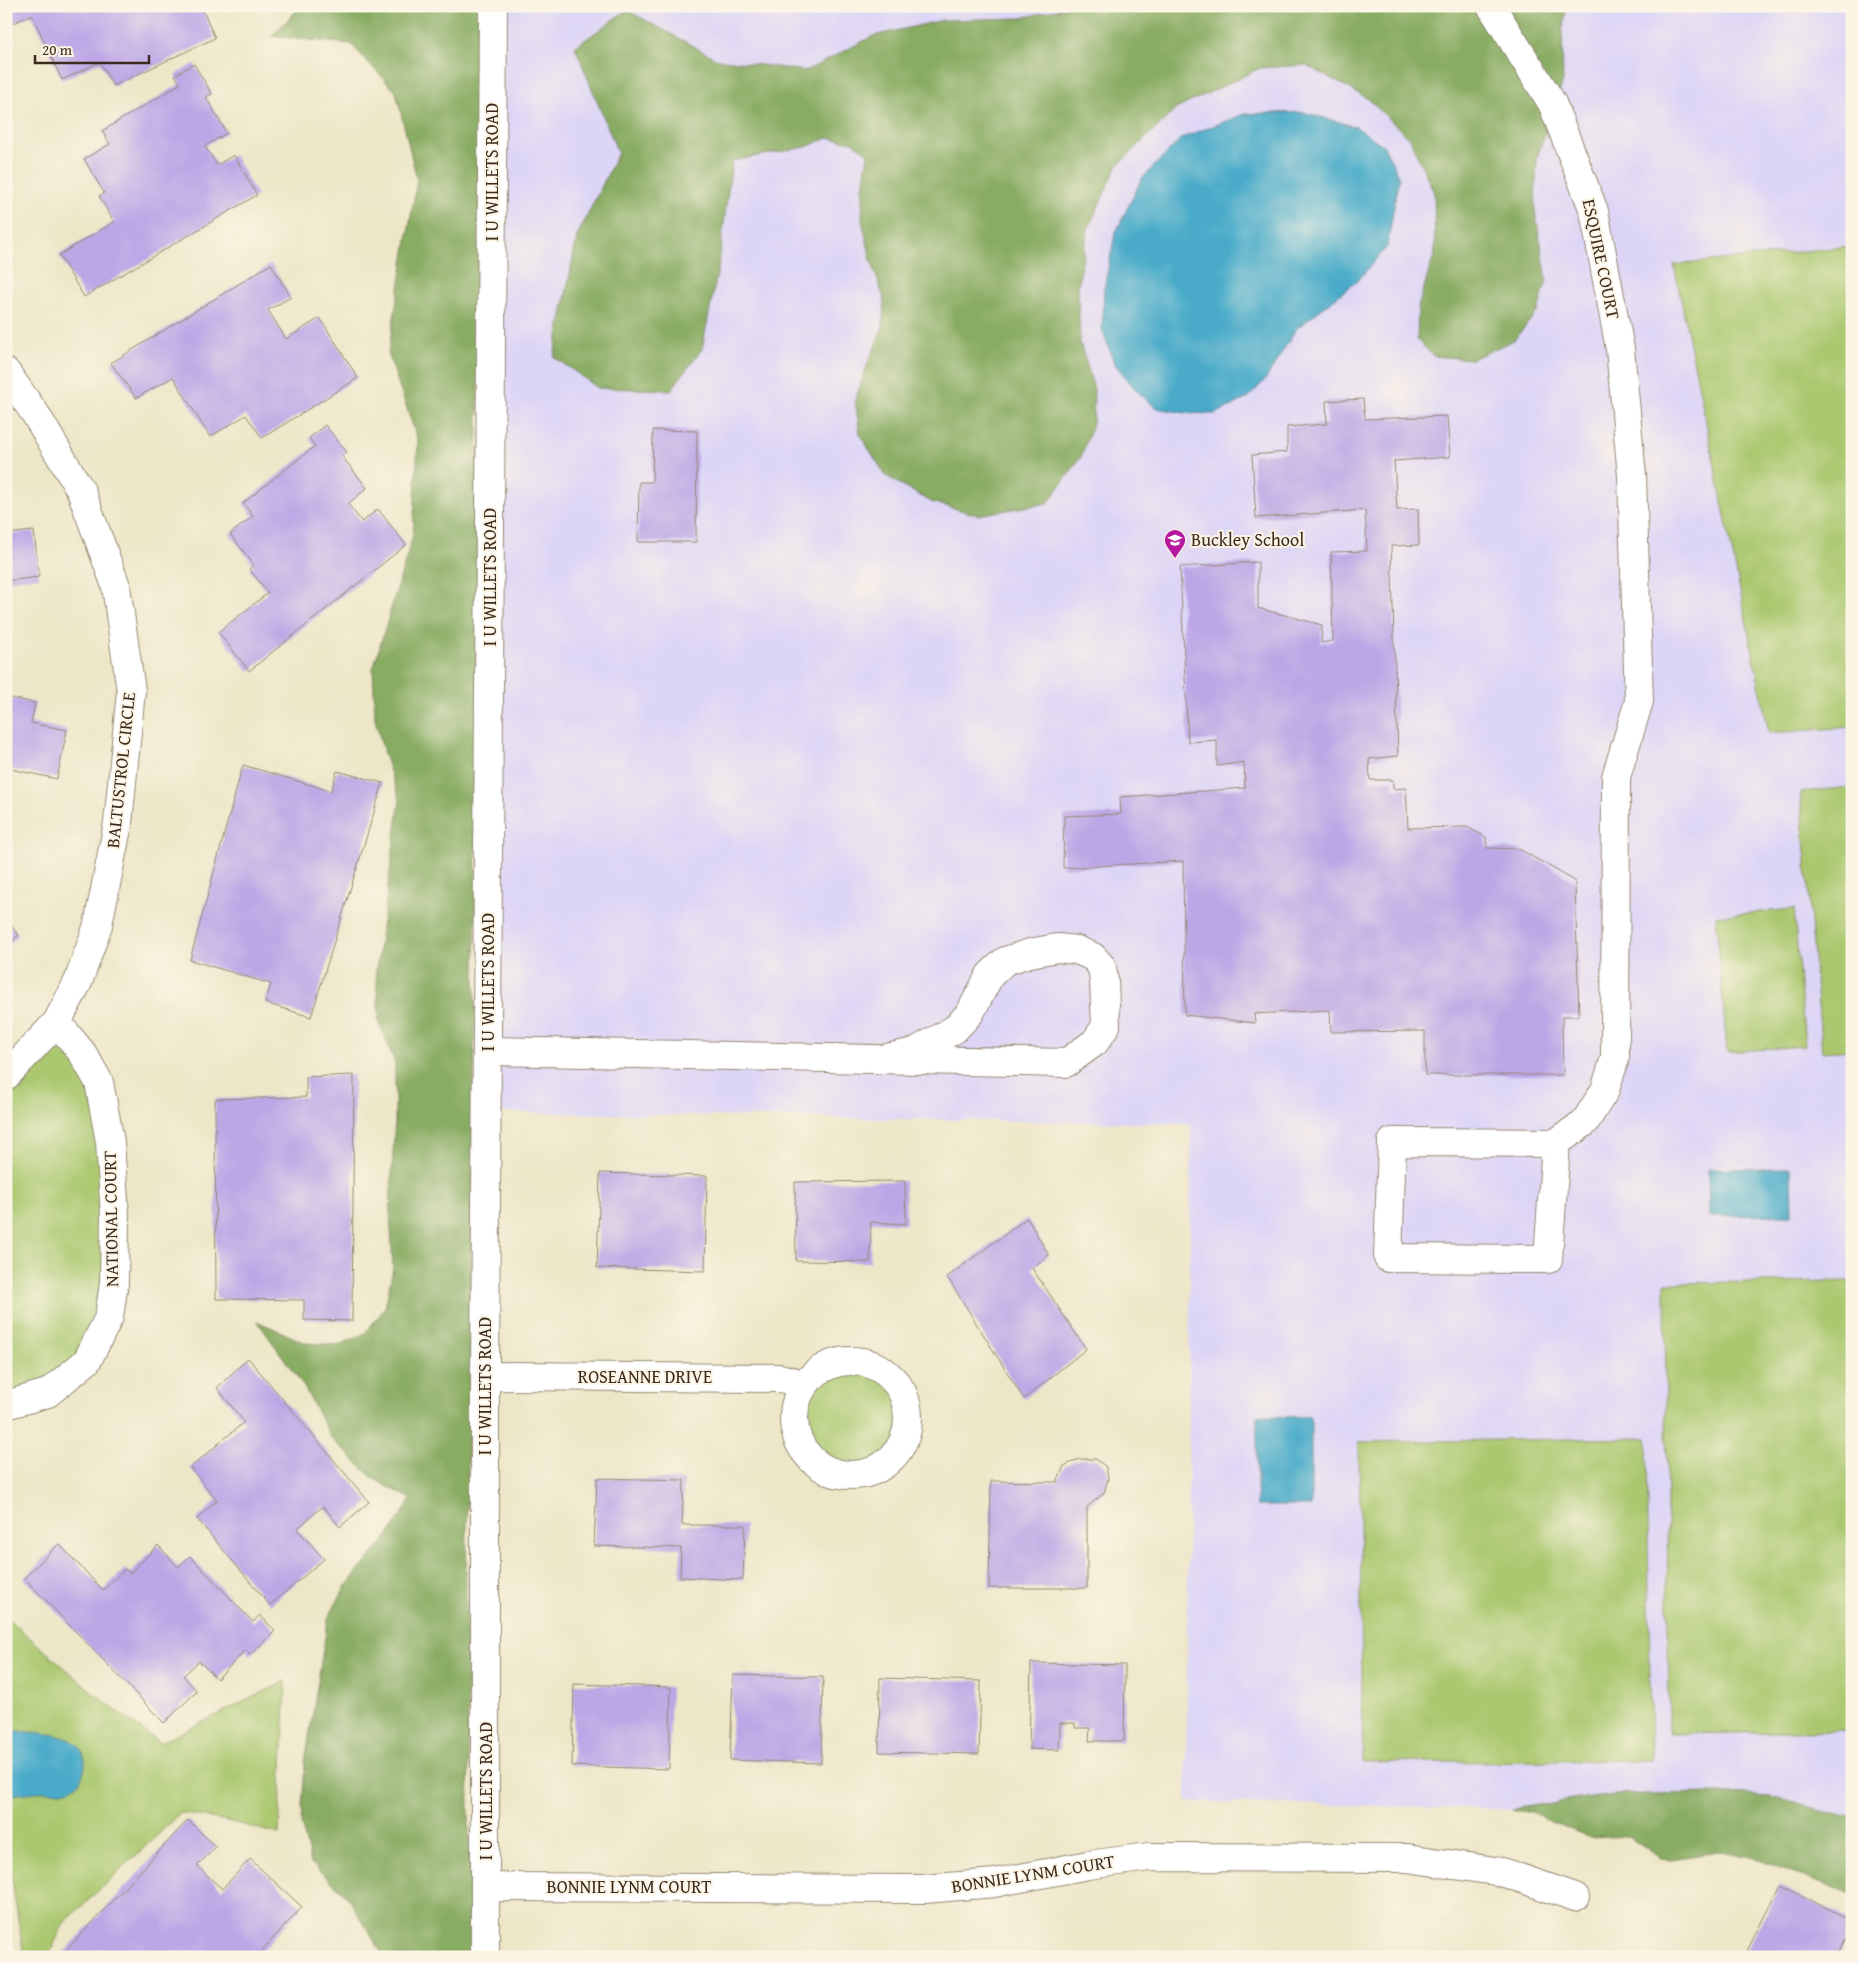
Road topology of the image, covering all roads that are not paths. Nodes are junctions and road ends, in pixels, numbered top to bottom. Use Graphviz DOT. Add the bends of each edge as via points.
graph roads {
  1 [pos="493,6"];
  2 [pos="1491,6"];
  3 [pos="6,372"];
  4 [pos="57,1022"];
  5 [pos="488,1051"];
  6 [pos="887,1058"];
  7 [pos="6,1076"];
  8 [pos="1556,1143"];
  9 [pos="485,1376"];
  10 [pos="804,1384"];
  11 [pos="6,1405"];
  12 [pos="486,1887"];
  13 [pos="1575,1897"];
  14 [pos="486,1957"];
  1 -- 5 [label="street, I U WILLETS ROAD"];
  2 -- 8 [label="street, ESQUIRE COURT" via="1552,103 1594,211 1620,349 1632,476 1639,701 1616,777 1615,1058 1605,1090 1585,1122"];
  3 -- 4 [label="street, BALTUSTROL CIRCLE" via="36,414 81,491 116,586 131,691 118,823 98,925 78,982"];
  4 -- 7 [label="street, BALTUSTROL CIRCLE"];
  4 -- 11 [label="street, NATIONAL COURT" via="83,1054 99,1082 110,1142 115,1216 114,1283 109,1317 87,1361 48,1393"];
  5 -- 6 [label="street"];
  5 -- 9 [label="street, I U WILLETS ROAD"];
  6 -- 6 [label="street" via="1066,1063 1095,1042 1106,1026 1102,967 1093,957 1078,950 1057,948 1005,961 990,975 970,1013 954,1029 915,1052"];
  8 -- 8 [label="street" via="1392,1142 1388,1258 1548,1260"];
  9 -- 10 [label="street, ROSEANNE DRIVE" via="780,1378"];
  9 -- 12 [label="street, I U WILLETS ROAD"];
  10 -- 10 [label="street" via="795,1405 794,1427 802,1448 817,1464 837,1474 860,1475 881,1467 897,1452 906,1432 907,1409 899,1388 884,1372 864,1363 841,1362 820,1370"];
  12 -- 13 [label="street, BONNIE LYNM COURT" via="925,1889 994,1883 1148,1857 1398,1858 1502,1872"];
  12 -- 14 [label="street, I U WILLETS ROAD"];
}
